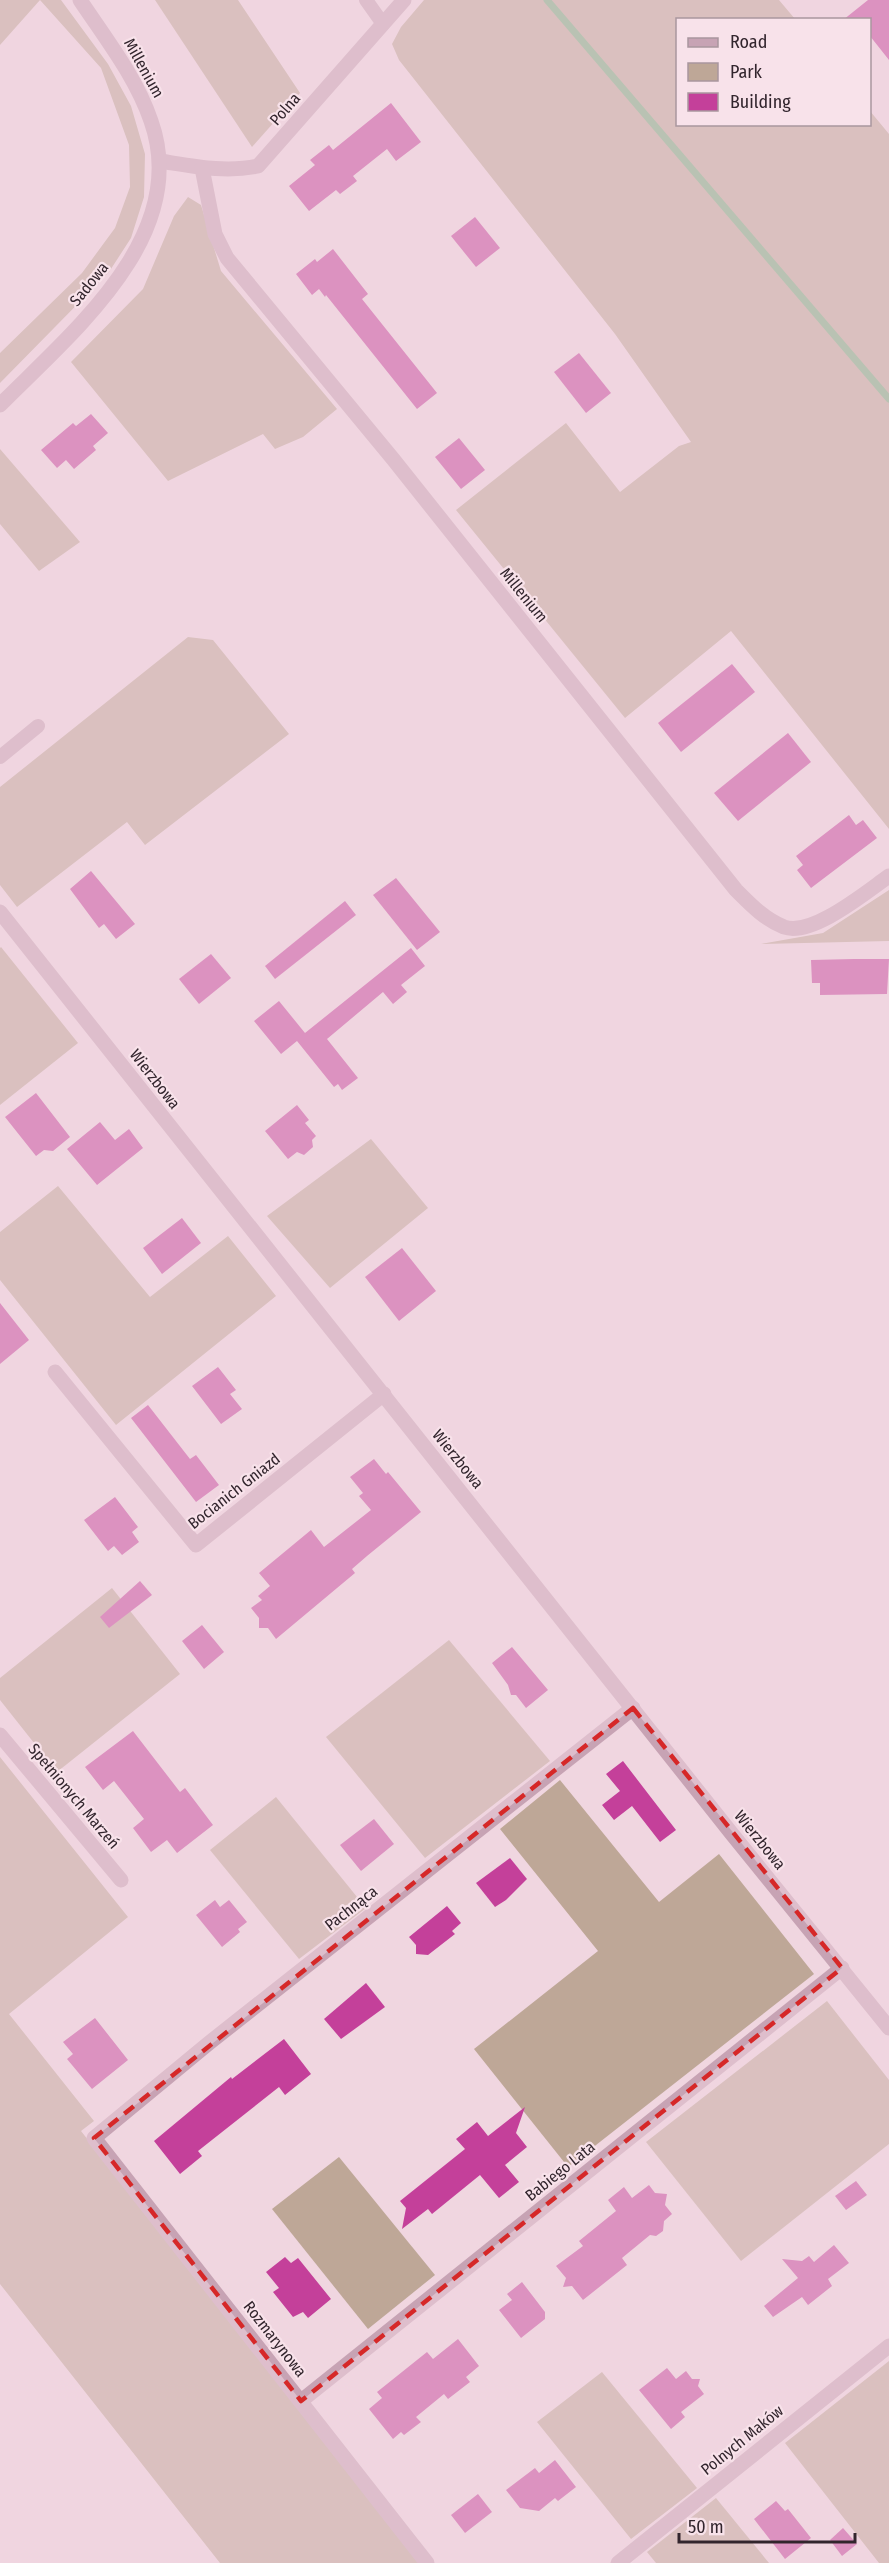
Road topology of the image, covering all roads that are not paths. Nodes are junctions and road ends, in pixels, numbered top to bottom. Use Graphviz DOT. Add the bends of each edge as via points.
graph roads {
  1 [pos="81,0"];
  2 [pos="366,0"];
  3 [pos="404,0"];
  4 [pos="383,24"];
  5 [pos="160,161"];
  6 [pos="202,168"];
  7 [pos="0,405"];
  8 [pos="38,726"];
  9 [pos="0,757"];
  10 [pos="889,876"];
  11 [pos="0,912"];
  12 [pos="55,1372"];
  13 [pos="384,1394"];
  14 [pos="633,1708"];
  15 [pos="0,1735"];
  16 [pos="121,1880"];
  17 [pos="842,1968"];
  18 [pos="889,2028"];
  19 [pos="94,2138"];
  20 [pos="889,2346"];
  21 [pos="301,2402"];
  22 [pos="427,2563"];
  23 [pos="618,2563"];
  1 -- 5 [label="street, Millenium" via="143,99"];
  2 -- 4 [label="lane"];
  3 -- 4 [label="street, Polna"];
  4 -- 6 [label="street, Polna" via="258,166 241,170"];
  5 -- 6 [label="street, Polna"];
  5 -- 7 [label="street, Sadowa" via="154,209 127,265 80,323"];
  6 -- 10 [label="street, Millenium" via="215,234 227,258 393,459 736,890 762,915 785,927 798,928 813,925"];
  8 -- 9 [label="lane"];
  11 -- 13 [label="street, Wierzbowa"];
  12 -- 13 [label="street, Bocianich Gniazd" via="196,1545"];
  13 -- 14 [label="street, Wierzbowa"];
  14 -- 17 [label="street, Wierzbowa"];
  14 -- 19 [label="street, Pachnąca"];
  15 -- 16 [label="street, Spełnionych Marzeń"];
  17 -- 18 [label="street, Wierzbowa"];
  17 -- 21 [label="street, Babiego Lata"];
  19 -- 21 [label="street, Rozmarynowa"];
  20 -- 23 [label="street, Polnych Maków"];
  21 -- 22 [label="street, Rozmarynowa"];
}
